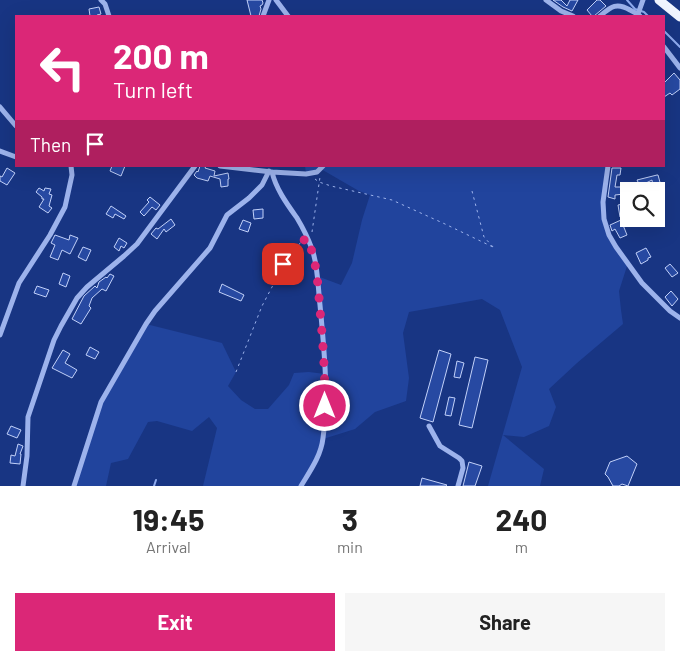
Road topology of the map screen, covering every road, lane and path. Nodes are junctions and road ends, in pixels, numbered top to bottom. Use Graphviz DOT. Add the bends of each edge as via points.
graph roads {
  1 [pos="101,0"];
  2 [pos="268,0"];
  3 [pos="276,0"];
  4 [pos="546,0"];
  5 [pos="643,0"];
  6 [pos="659,0"];
  7 [pos="639,12"];
  8 [pos="109,15"];
  9 [pos="263,15"];
  10 [pos="287,15"];
  11 [pos="571,15"];
  12 [pos="601,15"];
  13 [pos="680,17"];
  14 [pos="665,48"];
  15 [pos="680,68"];
  16 [pos="0,107"];
  17 [pos="15,125"];
  18 [pos="1,153"];
  19 [pos="15,157"];
  20 [pos="71,167"];
  21 [pos="194,167"];
  22 [pos="228,167"];
  23 [pos="322,167"];
  24 [pos="608,167"];
  25 [pos="270,172"];
  26 [pos="309,173"];
  27 [pos="319,182"];
  28 [pos="472,191"];
  29 [pos="307,238"];
  30 [pos="680,318"];
  31 [pos="0,335"];
  32 [pos="236,372"];
  33 [pos="429,426"];
  34 [pos="24,486"];
  35 [pos="74,486"];
  36 [pos="301,486"];
  37 [pos="458,486"];
  1 -- 8 [label="street"];
  2 -- 9 [label="street"];
  3 -- 10 [label="street"];
  4 -- 11 [label="street"];
  5 -- 7 [label="street"];
  6 -- 13 [label="highway"];
  7 -- 12 [label="street" via="619,5"];
  14 -- 15 [label="street"];
  16 -- 17 [label="street"];
  18 -- 19 [label="street"];
  20 -- 31 [label="street" via="65,207 19,283"];
  21 -- 34 [label="street" via="137,244 86,287 61,326 28,416"];
  22 -- 25 [label="street"];
  23 -- 26 [label="street"];
  23 -- 27 [label="path"];
  24 -- 30 [label="street" via="603,202 609,235 642,283"];
  25 -- 26 [label="street"];
  25 -- 29 [label="street"];
  25 -- 35 [label="street" via="262,185 227,215 210,248 146,324 101,402"];
  26 -- 27 [label="path"];
  27 -- 28 [label="path" via="392,200 494,248 484,237"];
  27 -- 29 [label="path" via="312,230"];
  29 -- 32 [label="path" via="291,251 283,264"];
  29 -- 36 [label="street" via="317,276 325,362 325,406 323,439 316,462"];
  33 -- 37 [label="street" via="440,446 462,461"];
}
